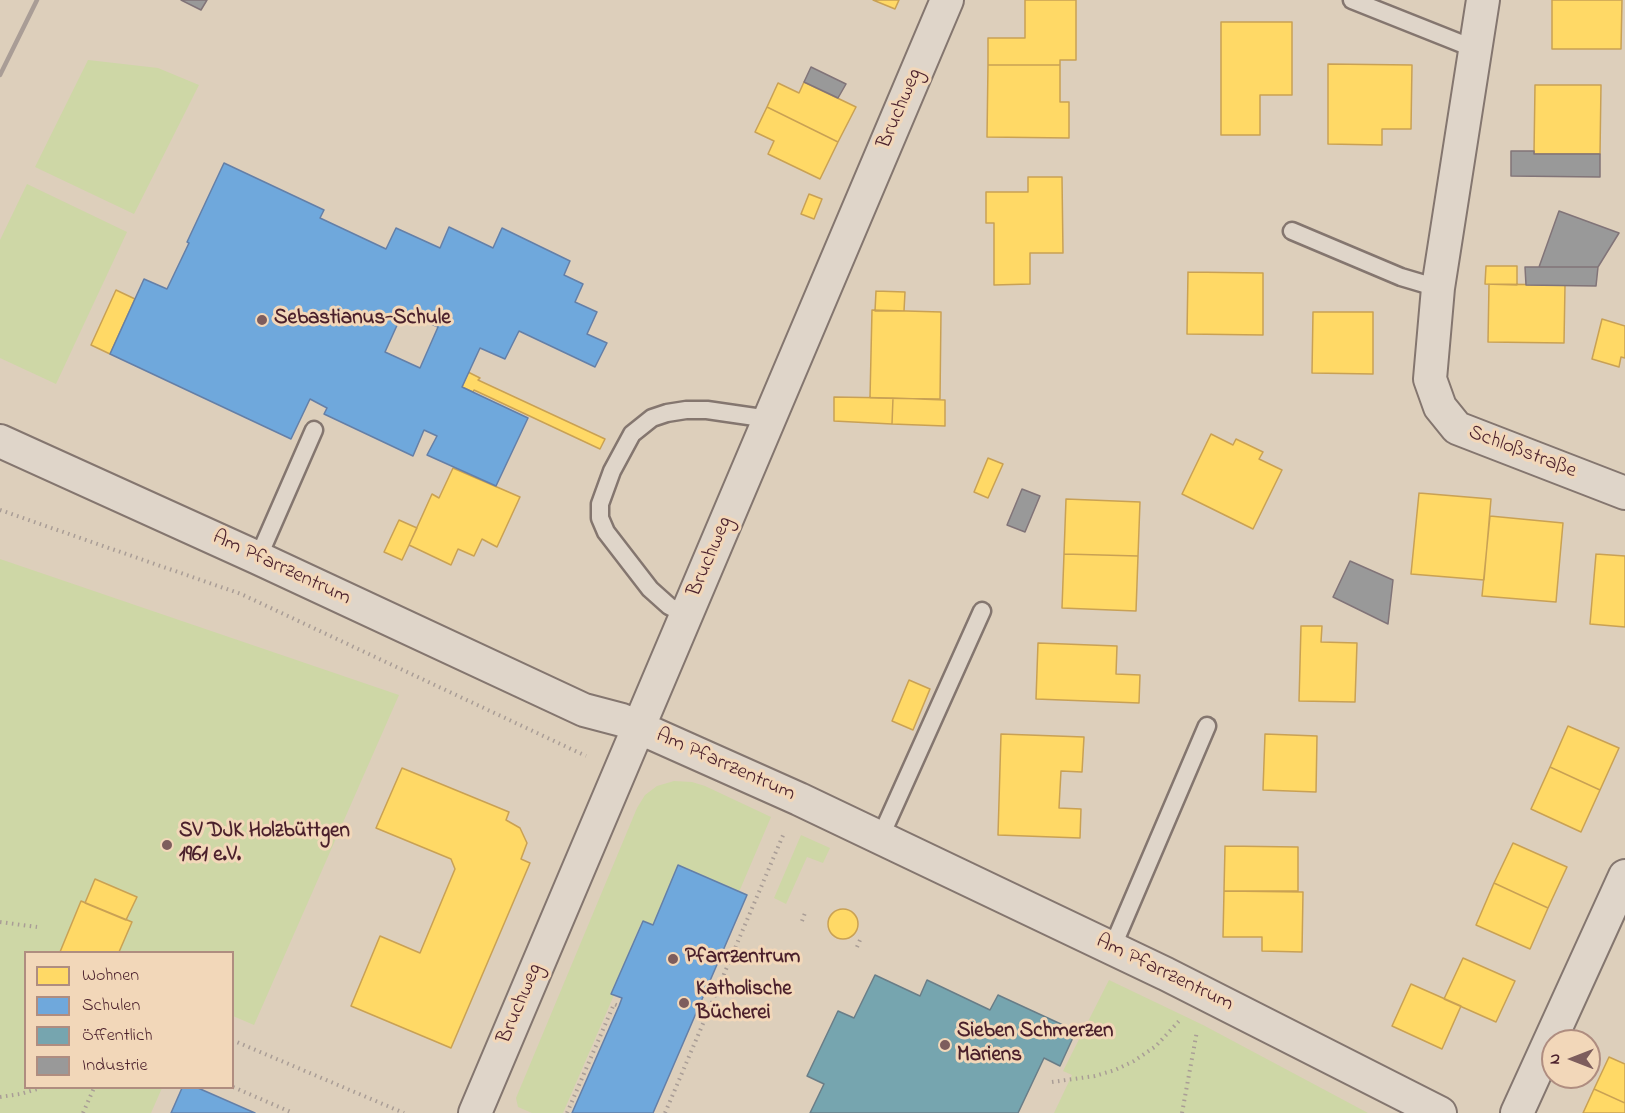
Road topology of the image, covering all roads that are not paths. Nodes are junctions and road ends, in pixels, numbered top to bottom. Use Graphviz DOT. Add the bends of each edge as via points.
graph roads {
  1 [pos="947,0"];
  2 [pos="1352,0"];
  3 [pos="1483,0"];
  4 [pos="1475,48"];
  5 [pos="1292,231"];
  6 [pos="1438,288"];
  7 [pos="769,419"];
  8 [pos="314,430"];
  9 [pos="0,441"];
  10 [pos="1625,493"];
  11 [pos="258,558"];
  12 [pos="982,611"];
  13 [pos="686,615"];
  14 [pos="1207,726"];
  15 [pos="639,727"];
  16 [pos="880,838"];
  17 [pos="1625,876"];
  18 [pos="1112,948"];
  19 [pos="475,1113"];
  20 [pos="1440,1113"];
  21 [pos="1517,1113"];
  1 -- 7 [label="street, Bruchweg"];
  2 -- 4 [label="lane"];
  3 -- 4 [label="street, Schloßstraße"];
  4 -- 6 [label="street, Schloßstraße"];
  5 -- 6 [label="lane" via="1401,277"];
  6 -- 10 [label="street, Schloßstraße" via="1430,379 1440,407 1457,428"];
  7 -- 13 [label="street, Bruchweg"];
  7 -- 13 [label="lane" via="707,410 667,413 652,418 632,434 612,471 600,504 606,532 650,589"];
  8 -- 11 [label="lane"];
  9 -- 11 [label="street, Am Pfarrzentrum"];
  11 -- 15 [label="street, Am Pfarrzentrum" via="584,710"];
  12 -- 16 [label="lane"];
  13 -- 15 [label="street, Bruchweg"];
  14 -- 18 [label="lane"];
  15 -- 16 [label="street, Am Pfarrzentrum"];
  15 -- 19 [label="street, Bruchweg"];
  16 -- 18 [label="street, Am Pfarrzentrum"];
  17 -- 21 [label="street"];
  18 -- 20 [label="street, Am Pfarrzentrum"];
}
